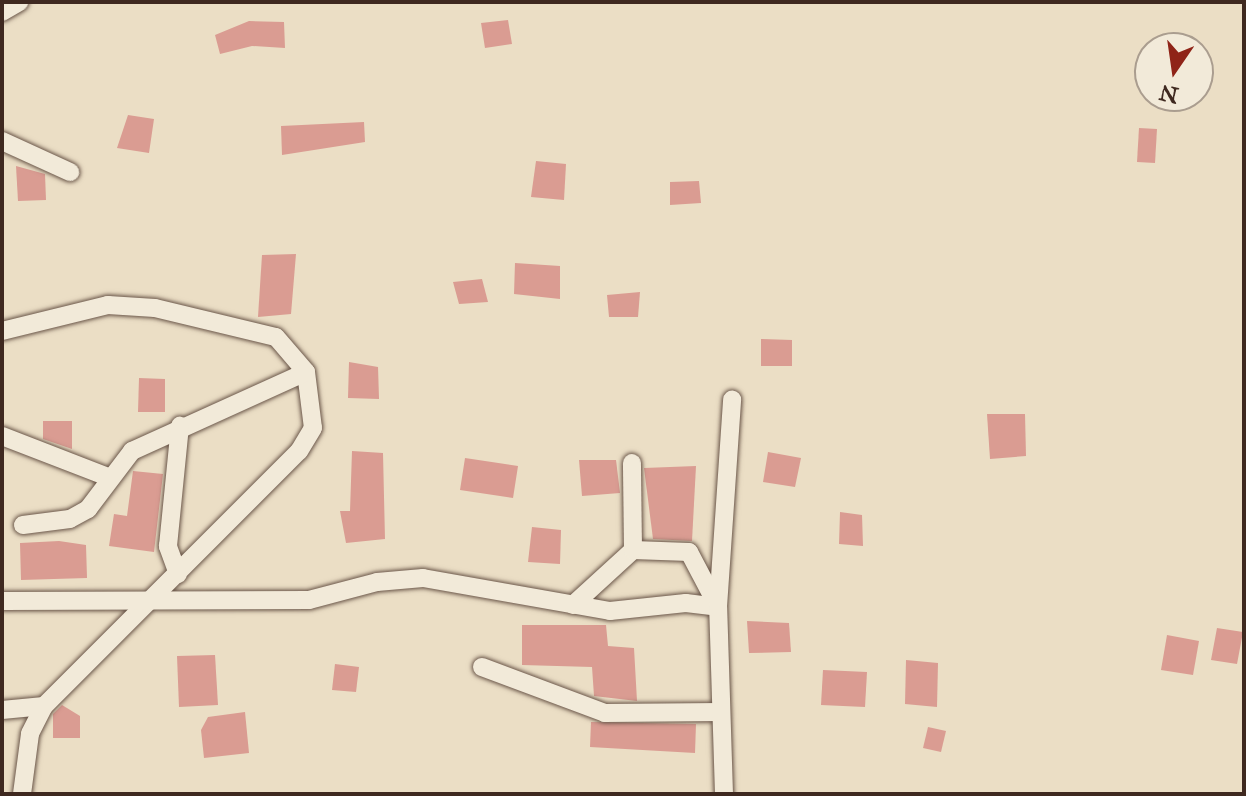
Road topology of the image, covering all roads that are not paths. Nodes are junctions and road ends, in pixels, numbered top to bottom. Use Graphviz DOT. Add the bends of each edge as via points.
graph roads {
  1 [pos="19,2"];
  2 [pos="2,12"];
  3 [pos="2,141"];
  4 [pos="70,172"];
  5 [pos="2,331"];
  6 [pos="306,372"];
  7 [pos="732,399"];
  8 [pos="180,426"];
  9 [pos="2,436"];
  10 [pos="632,463"];
  11 [pos="108,477"];
  12 [pos="23,525"];
  13 [pos="633,550"];
  14 [pos="178,574"];
  15 [pos="153,599"];
  16 [pos="2,601"];
  17 [pos="573,605"];
  18 [pos="718,607"];
  19 [pos="482,667"];
  20 [pos="44,706"];
  21 [pos="2,710"];
  22 [pos="721,712"];
  23 [pos="22,794"];
  24 [pos="724,794"];
  1 -- 2 [label="street"];
  3 -- 4 [label="street"];
  5 -- 6 [label="street" via="108,305 155,308 276,337"];
  6 -- 8 [label="street"];
  6 -- 14 [label="street" via="313,428 299,451"];
  7 -- 18 [label="street"];
  8 -- 11 [label="street" via="132,451"];
  8 -- 14 [label="street" via="168,546"];
  9 -- 11 [label="street"];
  10 -- 13 [label="street"];
  11 -- 12 [label="street" via="88,509 70,519"];
  13 -- 17 [label="street"];
  13 -- 18 [label="street" via="689,552"];
  14 -- 15 [label="street"];
  15 -- 16 [label="street"];
  15 -- 17 [label="street" via="309,600 377,582 423,578"];
  15 -- 20 [label="street"];
  17 -- 18 [label="street" via="610,611 686,603"];
  18 -- 22 [label="street"];
  19 -- 22 [label="street" via="605,713"];
  20 -- 21 [label="street"];
  20 -- 23 [label="street" via="30,734"];
  22 -- 24 [label="street"];
}
